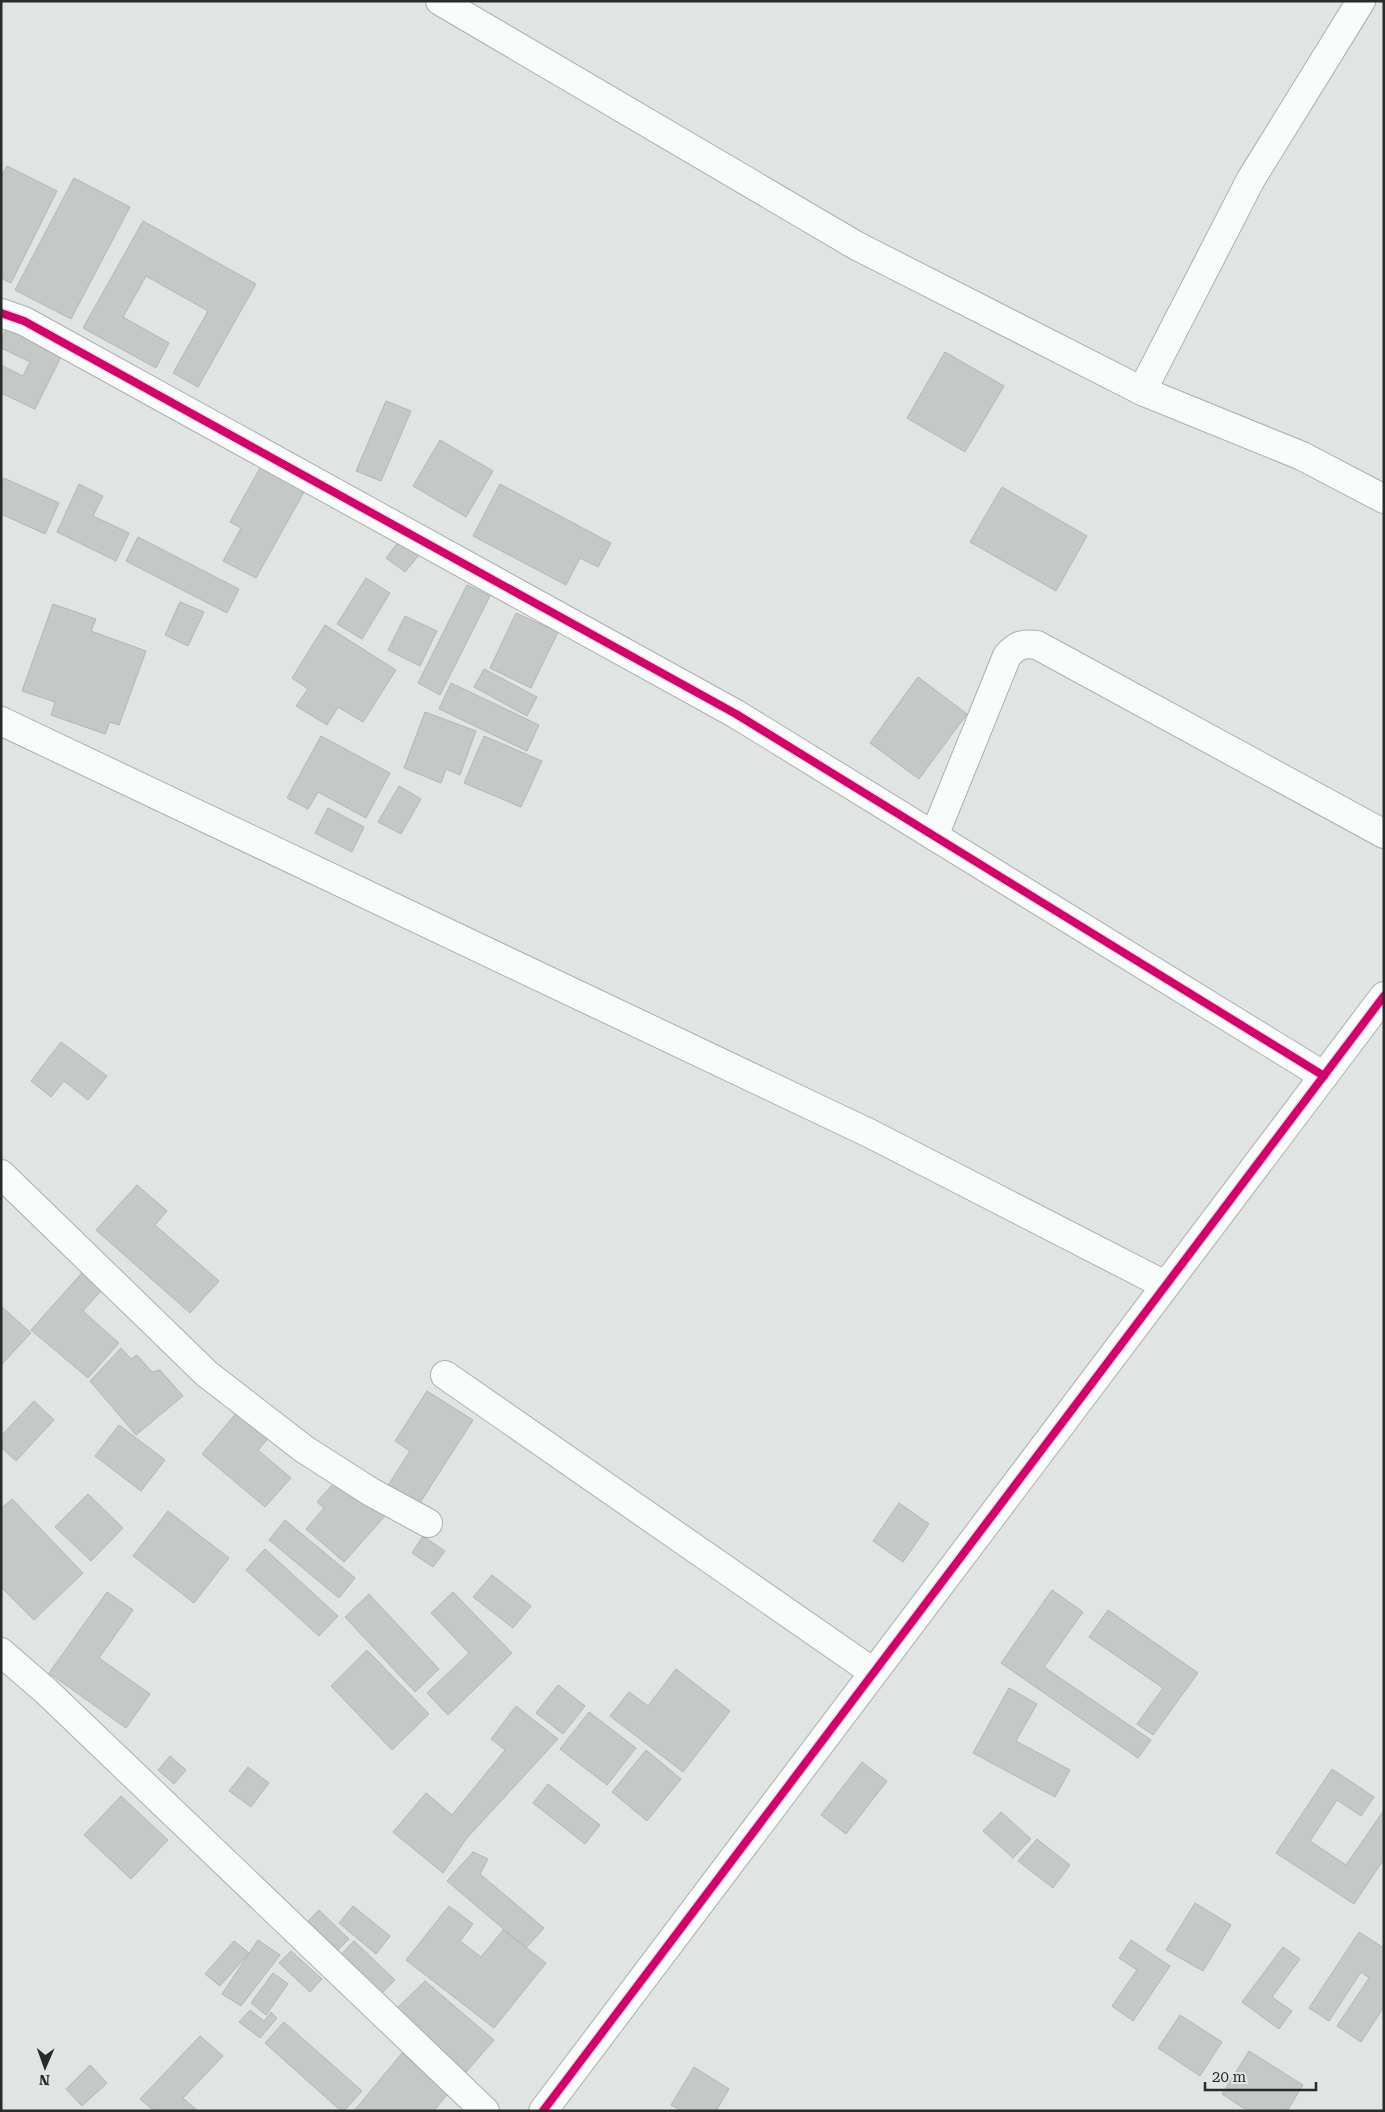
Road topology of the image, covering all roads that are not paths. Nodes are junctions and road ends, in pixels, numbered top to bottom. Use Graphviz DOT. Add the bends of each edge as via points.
graph roads {
  1 [pos="440,1"];
  2 [pos="1361,1"];
  3 [pos="1,314"];
  4 [pos="1142,391"];
  5 [pos="1384,499"];
  6 [pos="1,722"];
  7 [pos="1384,834"];
  8 [pos="934,836"];
  9 [pos="1384,996"];
  10 [pos="1324,1076"];
  11 [pos="1,1174"];
  12 [pos="1166,1285"];
  13 [pos="445,1375"];
  14 [pos="428,1524"];
  15 [pos="1,1652"];
  16 [pos="873,1672"];
  17 [pos="485,2111"];
  18 [pos="543,2111"];
  1 -- 4 [label="street" via="856,246"];
  2 -- 4 [label="street" via="1251,179"];
  3 -- 8 [label="street" via="24,321 736,714"];
  4 -- 5 [label="street" via="1302,456"];
  6 -- 12 [label="street" via="871,1134"];
  7 -- 8 [label="street" via="1037,645 1026,644 1016,646 1007,656"];
  8 -- 10 [label="street"];
  9 -- 10 [label="street"];
  10 -- 12 [label="street"];
  11 -- 14 [label="street" via="207,1374 304,1449"];
  12 -- 16 [label="street"];
  13 -- 16 [label="street"];
  15 -- 17 [label="street" via="47,1692"];
  16 -- 18 [label="street"];
}
